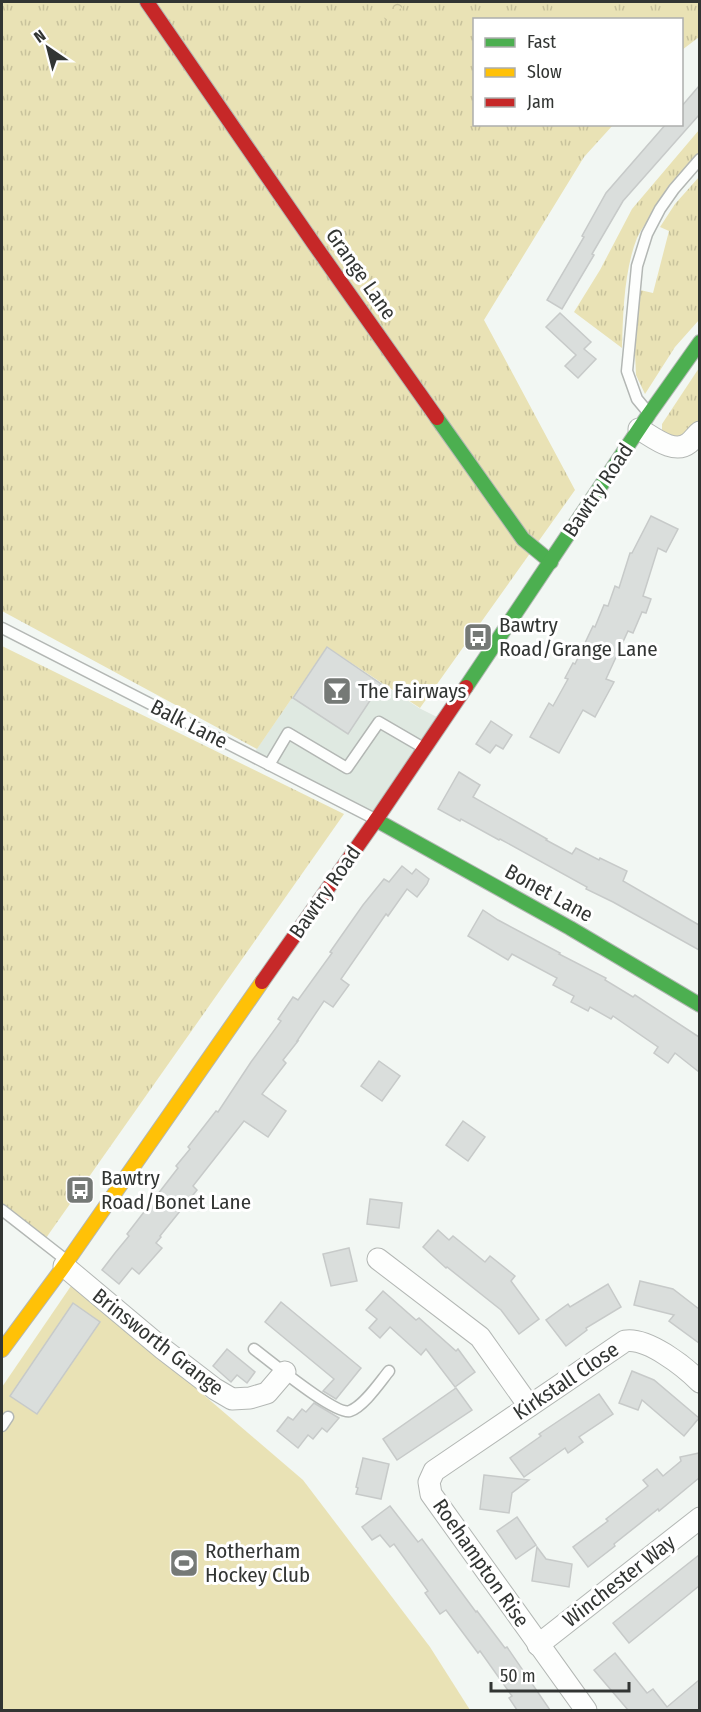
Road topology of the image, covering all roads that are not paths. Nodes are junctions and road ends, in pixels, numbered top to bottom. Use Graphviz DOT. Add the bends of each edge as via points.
graph roads {
  1 [pos="147,2"];
  2 [pos="699,159"];
  3 [pos="699,342"];
  4 [pos="644,421"];
  5 [pos="699,432"];
  6 [pos="551,562"];
  7 [pos="2,628"];
  8 [pos="424,748"];
  9 [pos="269,765"];
  10 [pos="376,820"];
  11 [pos="699,1005"];
  12 [pos="2,1210"];
  13 [pos="378,1258"];
  14 [pos="66,1264"];
  15 [pos="7,1331"];
  16 [pos="254,1349"];
  17 [pos="2,1350"];
  18 [pos="389,1371"];
  19 [pos="285,1372"];
  20 [pos="699,1382"];
  21 [pos="529,1406"];
  22 [pos="434,1471"];
  23 [pos="699,1518"];
  24 [pos="538,1645"];
  25 [pos="586,1710"];
  1 -- 6 [label="main road, Grange Lane" via="514,527"];
  2 -- 4 [label="lane" via="660,209 637,266 627,371"];
  3 -- 4 [label="main road, Bawtry Road"];
  4 -- 5 [label="street, Bawtry Road" via="662,442 675,448 688,445"];
  4 -- 6 [label="main road, Bawtry Road"];
  6 -- 8 [label="main road, Bawtry Road"];
  7 -- 9 [label="lane, Balk Lane"];
  8 -- 9 [label="lane" via="379,722 347,768 288,734"];
  8 -- 10 [label="main road, Bawtry Road"];
  9 -- 10 [label="lane, Balk Lane"];
  10 -- 11 [label="main road, Bonet Lane"];
  10 -- 14 [label="main road, Bawtry Road"];
  12 -- 14 [label="lane"];
  13 -- 21 [label="street" via="480,1337"];
  14 -- 15 [label="main road, Bawtry Road"];
  14 -- 19 [label="street, Brinsworth Grange" via="163,1349 232,1399 267,1393"];
  15 -- 17 [label="main road, Bawtry Road"];
  16 -- 19 [label="lane"];
  18 -- 19 [label="lane" via="358,1407 348,1412 339,1410"];
  20 -- 21 [label="street, Kirkstall Close" via="657,1349 632,1340"];
  21 -- 22 [label="street, Kirkstall Close"];
  22 -- 24 [label="street, Roehampton Rise" via="429,1482 432,1494"];
  23 -- 24 [label="street, Winchester Way"];
  24 -- 25 [label="street, Roehampton Rise"];
}
